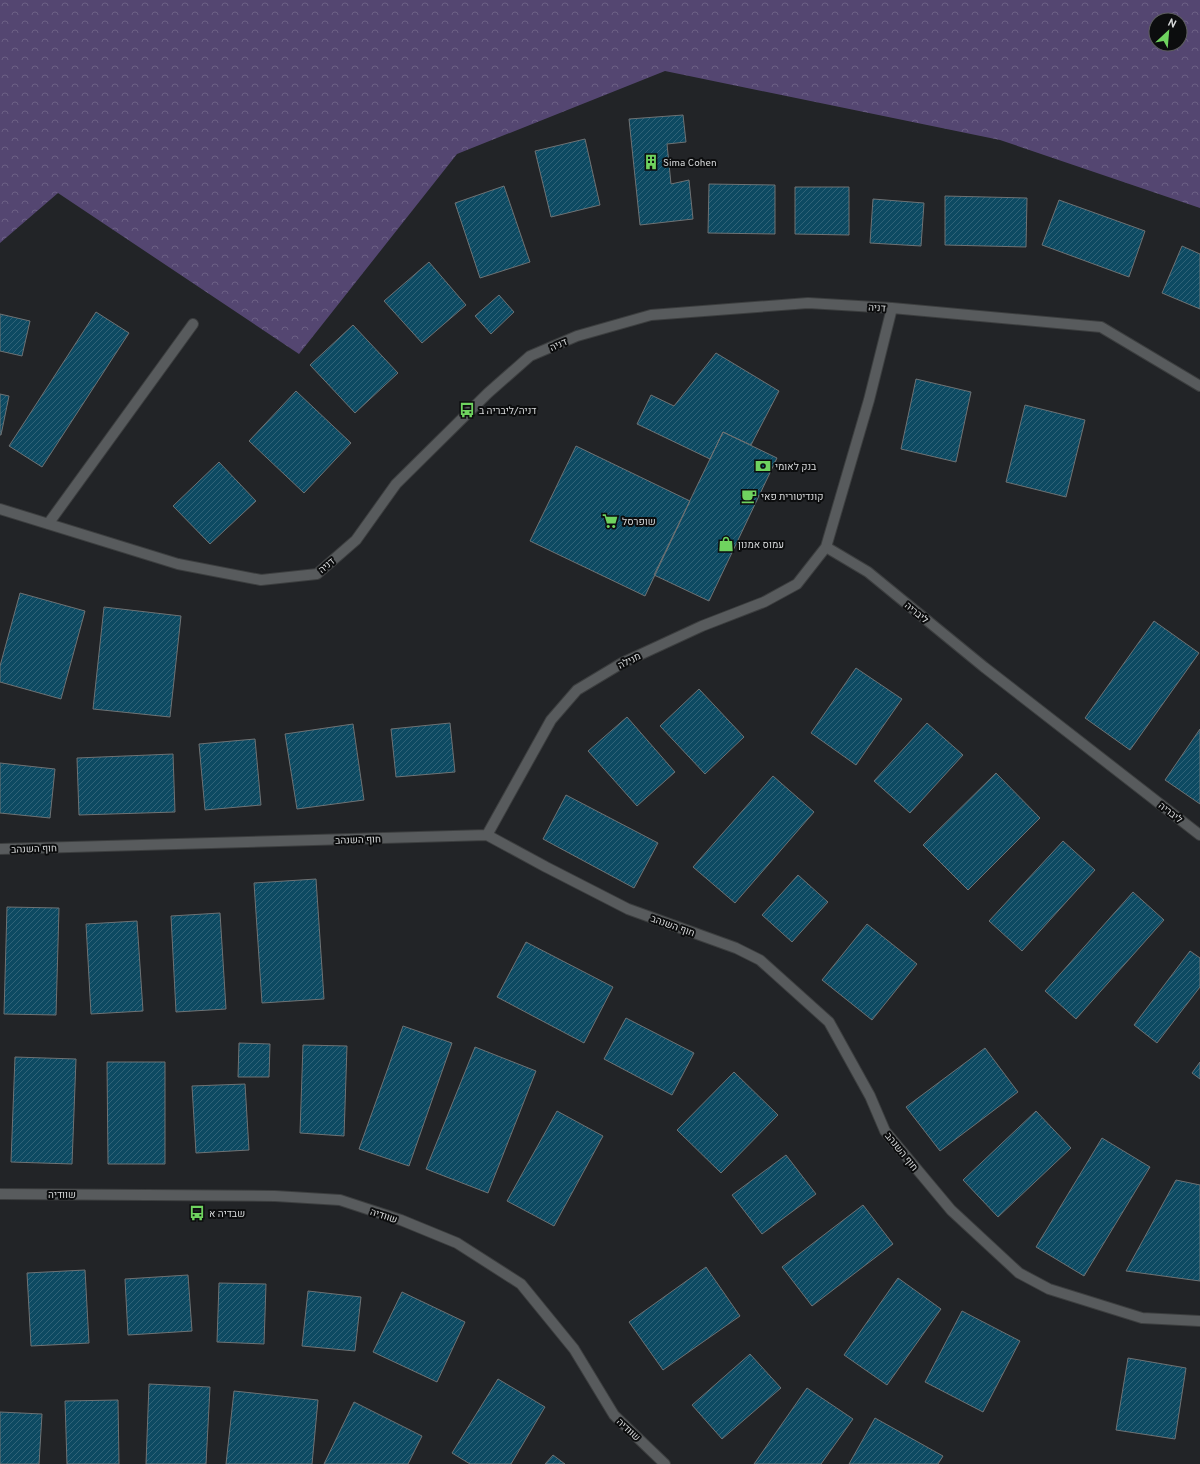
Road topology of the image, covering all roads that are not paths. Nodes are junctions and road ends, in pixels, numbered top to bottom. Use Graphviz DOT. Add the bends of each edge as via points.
graph roads {
  1 [pos="892,308"];
  2 [pos="193,324"];
  3 [pos="1200,386"];
  4 [pos="0,509"];
  5 [pos="48,524"];
  6 [pos="826,547"];
  7 [pos="487,835"];
  8 [pos="1200,835"];
  9 [pos="0,849"];
  10 [pos="0,1194"];
  11 [pos="1200,1321"];
  12 [pos="665,1464"];
  1 -- 3 [label="street, דניה" via="1101,327"];
  1 -- 5 [label="street, דניה" via="808,303 651,315 577,336 530,356 488,393 396,484 356,540 317,574 261,580 178,564"];
  1 -- 6 [label="street" via="869,400"];
  2 -- 5 [label="street"];
  4 -- 5 [label="street, דניה"];
  6 -- 7 [label="street, מנילה" via="797,584 764,602 702,626 622,663 576,690 551,720"];
  6 -- 8 [label="street, ליבריה" via="868,572 984,667"];
  7 -- 9 [label="street, חוף השנהב"];
  7 -- 11 [label="street, חוף השנהב" via="628,909 736,948 760,960 829,1022 870,1096 885,1131 950,1210 1019,1273 1049,1289 1142,1318"];
  10 -- 12 [label="street, שוודיה" via="275,1196 340,1200 408,1223 457,1243 521,1284 574,1349 614,1415"];
}
